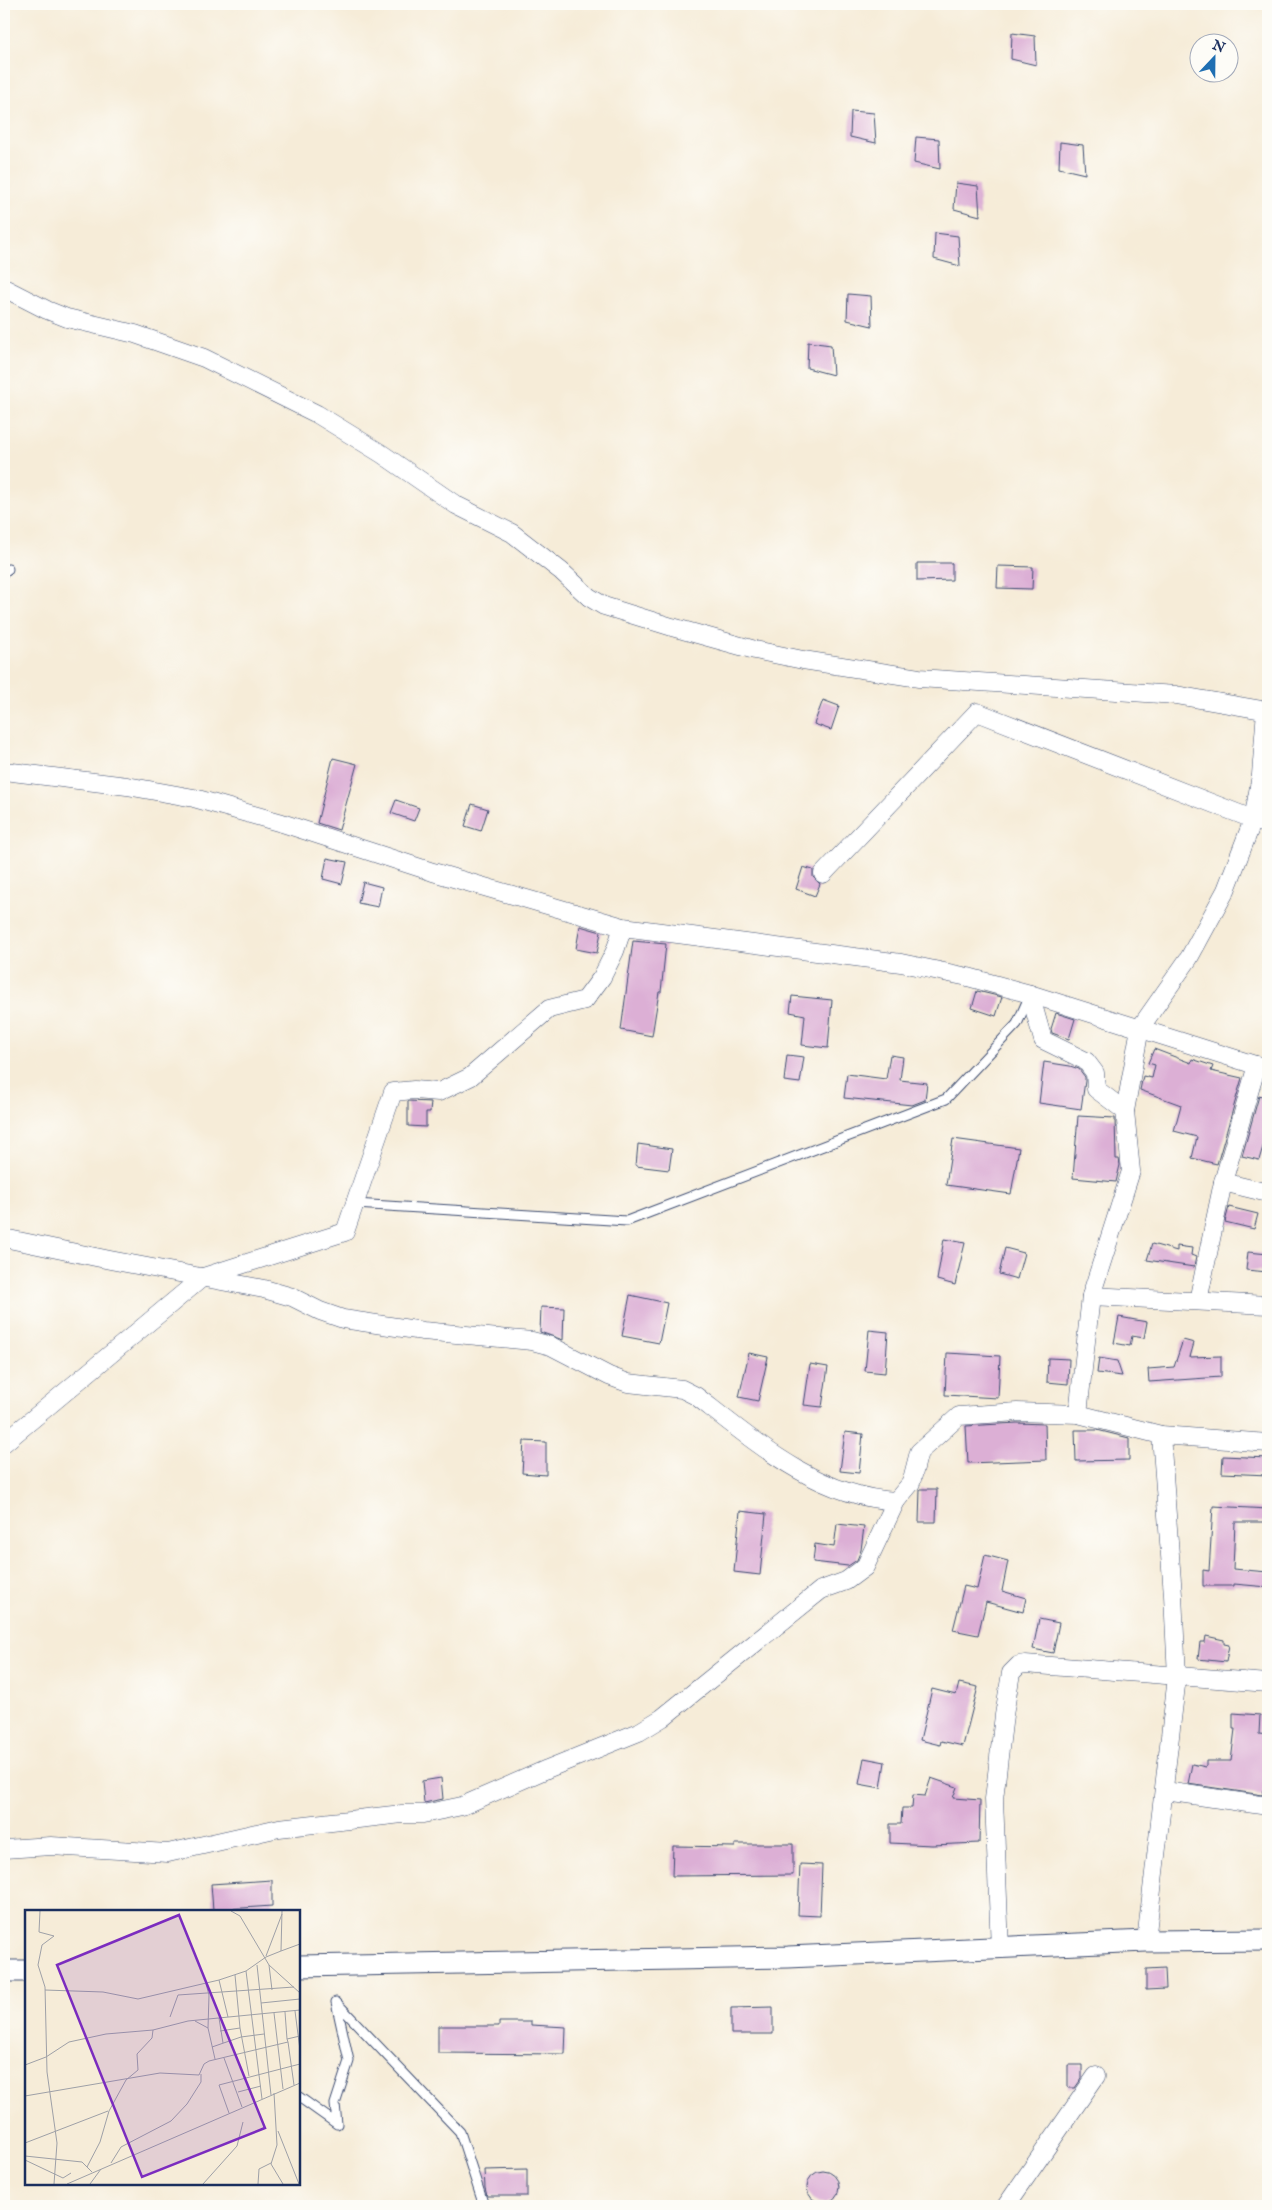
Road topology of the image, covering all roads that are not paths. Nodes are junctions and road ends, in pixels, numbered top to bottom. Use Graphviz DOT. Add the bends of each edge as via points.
graph roads {
  1 [pos="4,288"];
  2 [pos="1267,710"];
  3 [pos="4,771"];
  4 [pos="1261,822"];
  5 [pos="823,874"];
  6 [pos="623,926"];
  7 [pos="1030,994"];
  8 [pos="1140,1028"];
  9 [pos="1262,1067"];
  10 [pos="1125,1111"];
  11 [pos="1223,1182"];
  12 [pos="1268,1193"];
  13 [pos="355,1204"];
  14 [pos="4,1238"];
  15 [pos="203,1277"];
  16 [pos="1091,1296"];
  17 [pos="1198,1301"];
  18 [pos="1268,1305"];
  19 [pos="1078,1414"];
  20 [pos="1161,1435"];
  21 [pos="4,1443"];
  22 [pos="1268,1443"];
  23 [pos="896,1501"];
  24 [pos="1177,1677"];
  25 [pos="1268,1683"];
  26 [pos="1165,1791"];
  27 [pos="1268,1806"];
  28 [pos="4,1849"];
  29 [pos="1268,1940"];
  30 [pos="1146,1941"];
  31 [pos="1000,1949"];
  32 [pos="300,1966"];
  33 [pos="4,1971"];
  34 [pos="25,1971"];
  35 [pos="1096,2076"];
  36 [pos="300,2098"];
  37 [pos="484,2206"];
  38 [pos="1006,2206"];
  1 -- 2 [label="street" via="67,318 135,334 204,358 316,414 382,454 450,502 512,533 604,606 672,628 803,660 928,678 1176,695"];
  2 -- 4 [label="street"];
  3 -- 6 [label="street" via="194,798 433,872"];
  4 -- 5 [label="street" via="977,712"];
  4 -- 8 [label="street" via="1190,958"];
  6 -- 7 [label="street" via="901,963"];
  6 -- 13 [label="street" via="602,977 585,1000 549,1008 470,1077 439,1092 393,1092"];
  7 -- 8 [label="street"];
  7 -- 10 [label="street" via="1043,1040 1086,1061 1095,1073 1096,1089"];
  7 -- 13 [label="lane" via="1017,1024 946,1099 627,1221"];
  8 -- 9 [label="street"];
  8 -- 10 [label="street"];
  9 -- 11 [label="street"];
  10 -- 16 [label="street" via="1131,1171"];
  11 -- 12 [label="street"];
  11 -- 17 [label="street"];
  13 -- 15 [label="street" via="346,1232"];
  14 -- 15 [label="street"];
  15 -- 21 [label="street"];
  15 -- 23 [label="street" via="292,1296 343,1319 423,1331 532,1341 551,1346 628,1383 682,1389 696,1396 779,1459 821,1482 875,1500"];
  16 -- 17 [label="street"];
  16 -- 19 [label="street"];
  17 -- 18 [label="street"];
  19 -- 20 [label="street"];
  19 -- 23 [label="street" via="1017,1412 959,1416 919,1452 911,1484"];
  20 -- 22 [label="street"];
  20 -- 24 [label="street"];
  23 -- 28 [label="street" via="865,1567 846,1581 821,1590 662,1718 640,1732 462,1806 423,1814 279,1828 168,1853 51,1846"];
  24 -- 25 [label="street"];
  24 -- 26 [label="street"];
  24 -- 31 [label="street" via="1025,1664 1012,1673 994,1798"];
  26 -- 27 [label="street"];
  26 -- 30 [label="street"];
  29 -- 30 [label="street"];
  30 -- 31 [label="street"];
  31 -- 32 [label="street" via="788,1957"];
  33 -- 34 [label="street"];
  35 -- 38 [label="street"];
  36 -- 37 [label="lane" via="337,2124 335,2104 349,2061 336,2002 460,2132"];
}
